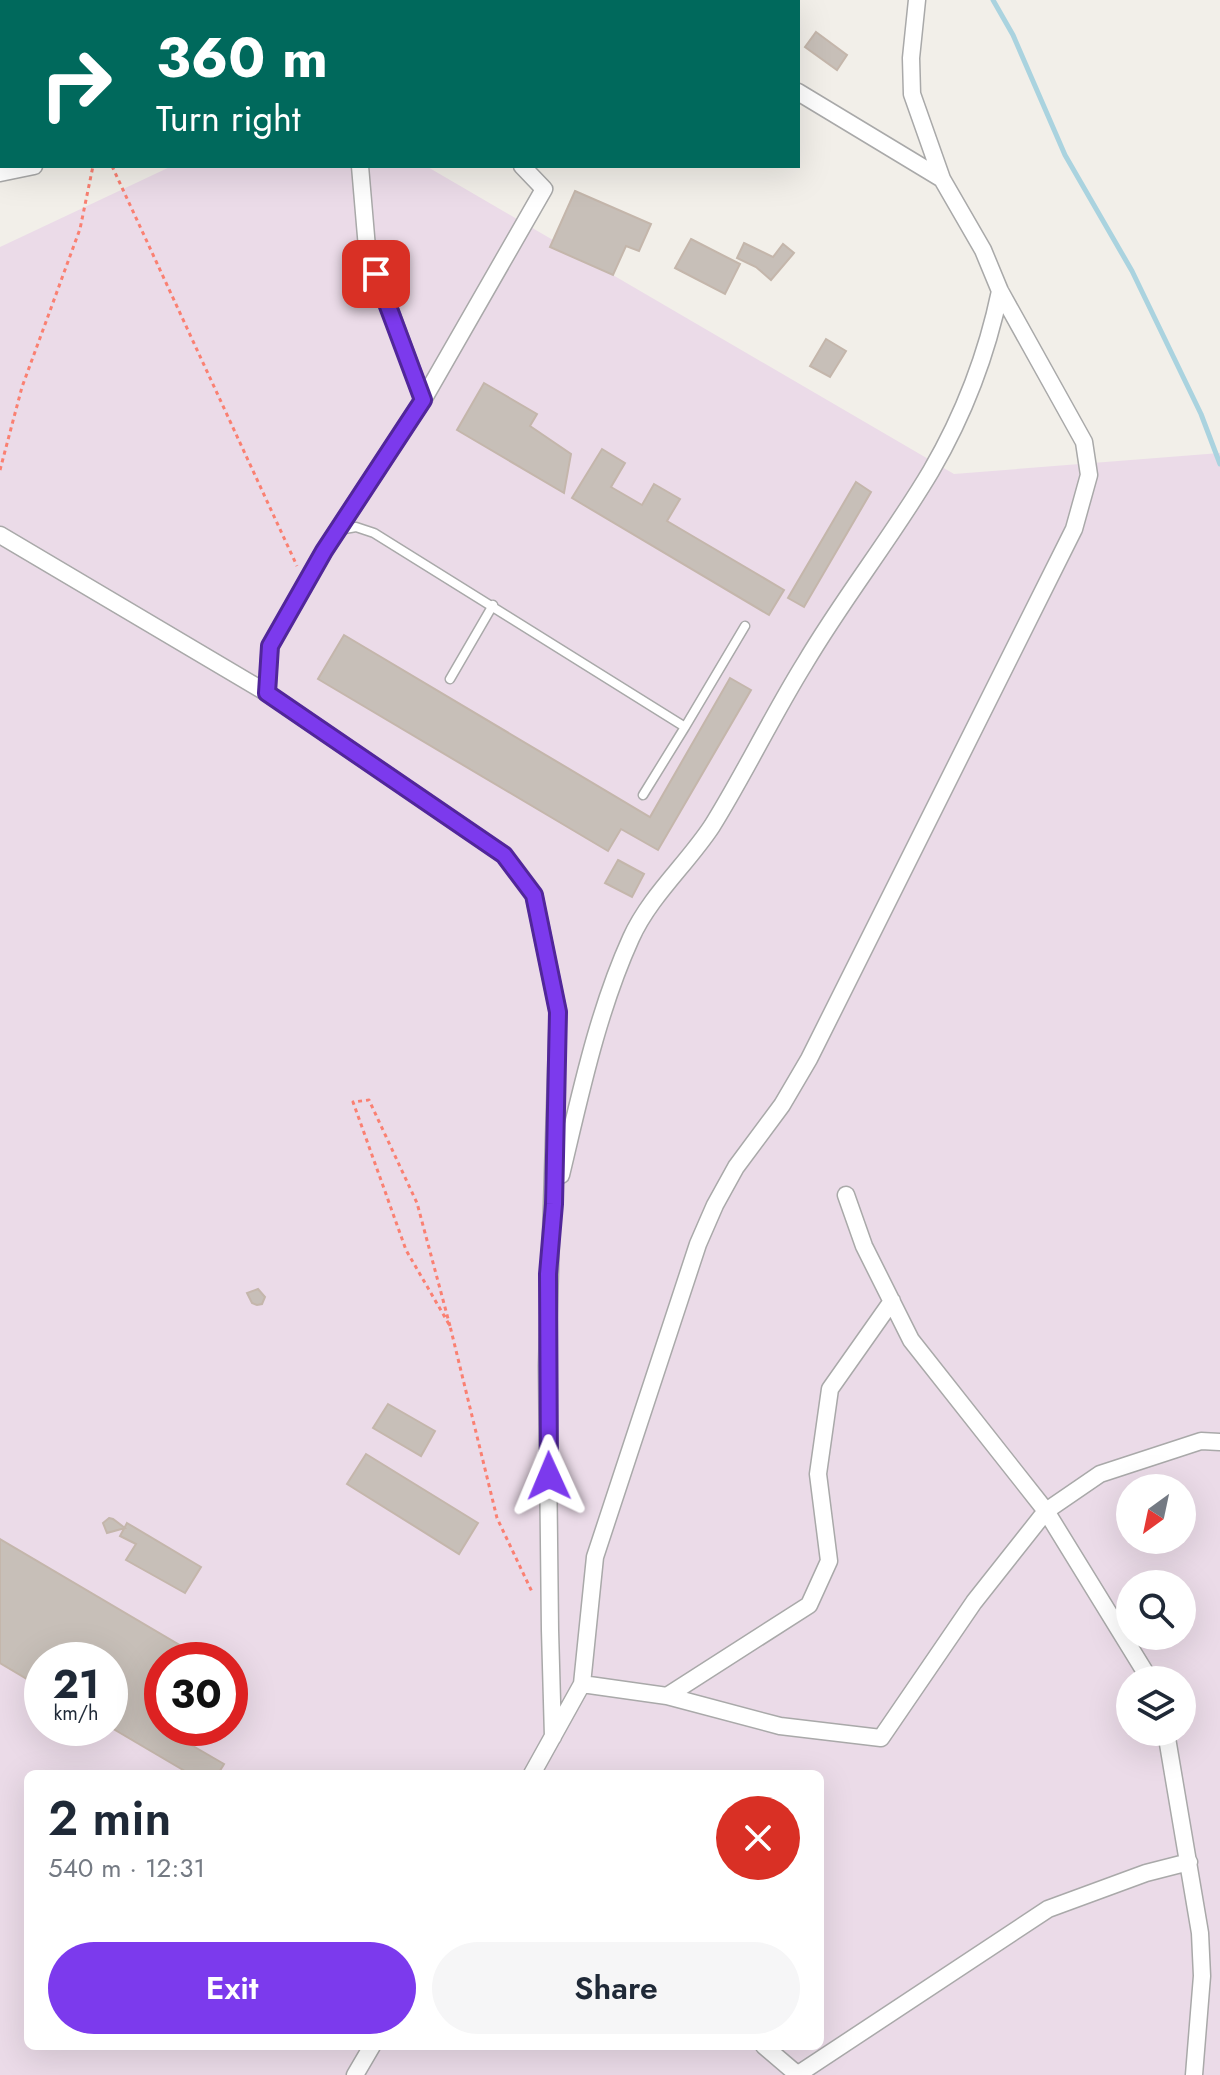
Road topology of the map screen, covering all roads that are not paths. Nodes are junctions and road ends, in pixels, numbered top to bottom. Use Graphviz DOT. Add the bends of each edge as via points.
graph roads {
  1 [pos="917,0"];
  2 [pos="800,93"];
  3 [pos="24,168"];
  4 [pos="360,168"];
  5 [pos="524,168"];
  6 [pos="0,173"];
  7 [pos="942,179"];
  8 [pos="1000,291"];
  9 [pos="423,400"];
  10 [pos="337,531"];
  11 [pos="0,535"];
  12 [pos="493,605"];
  13 [pos="745,626"];
  14 [pos="450,679"];
  15 [pos="267,693"];
  16 [pos="685,727"];
  17 [pos="643,795"];
  18 [pos="846,1195"];
  19 [pos="554,1204"];
  20 [pos="892,1301"];
  21 [pos="1220,1442"];
  22 [pos="1046,1511"];
  23 [pos="1141,1666"];
  24 [pos="582,1684"];
  25 [pos="667,1696"];
  26 [pos="554,1739"];
  27 [pos="1168,1746"];
  28 [pos="535,1770"];
  29 [pos="1189,1862"];
  30 [pos="370,2050"];
  31 [pos="769,2050"];
  32 [pos="355,2075"];
  33 [pos="798,2075"];
  34 [pos="1194,2075"];
  1 -- 7 [label="street" via="912,94"];
  2 -- 7 [label="street"];
  3 -- 6 [label="street"];
  4 -- 9 [label="street" via="367,248"];
  5 -- 9 [label="street" via="544,189"];
  7 -- 8 [label="street"];
  8 -- 19 [label="street" via="976,372 930,471 805,663 707,834 632,935 610,992"];
  8 -- 24 [label="street" via="1084,442 1089,475 1074,529 809,1059 736,1167 698,1244 595,1557"];
  9 -- 10 [label="street"];
  10 -- 12 [label="lane" via="356,527 374,533"];
  10 -- 15 [label="street" via="270,646"];
  11 -- 15 [label="street"];
  12 -- 14 [label="lane"];
  12 -- 16 [label="lane"];
  13 -- 16 [label="lane"];
  15 -- 19 [label="street" via="504,855 534,895 558,1012"];
  16 -- 17 [label="lane"];
  18 -- 20 [label="street"];
  19 -- 26 [label="street" via="547,1366"];
  20 -- 22 [label="street" via="911,1340"];
  20 -- 25 [label="street" via="830,1389 818,1474 829,1561 809,1605"];
  21 -- 22 [label="street" via="1201,1441 1100,1474"];
  22 -- 23 [label="street"];
  22 -- 25 [label="street" via="974,1602 881,1738 780,1726"];
  24 -- 25 [label="street"];
  24 -- 26 [label="street"];
  26 -- 28 [label="street"];
  27 -- 29 [label="street"];
  29 -- 33 [label="street" via="1048,1909"];
  29 -- 34 [label="street" via="1202,1976"];
  30 -- 32 [label="street"];
  31 -- 33 [label="street"];
}
